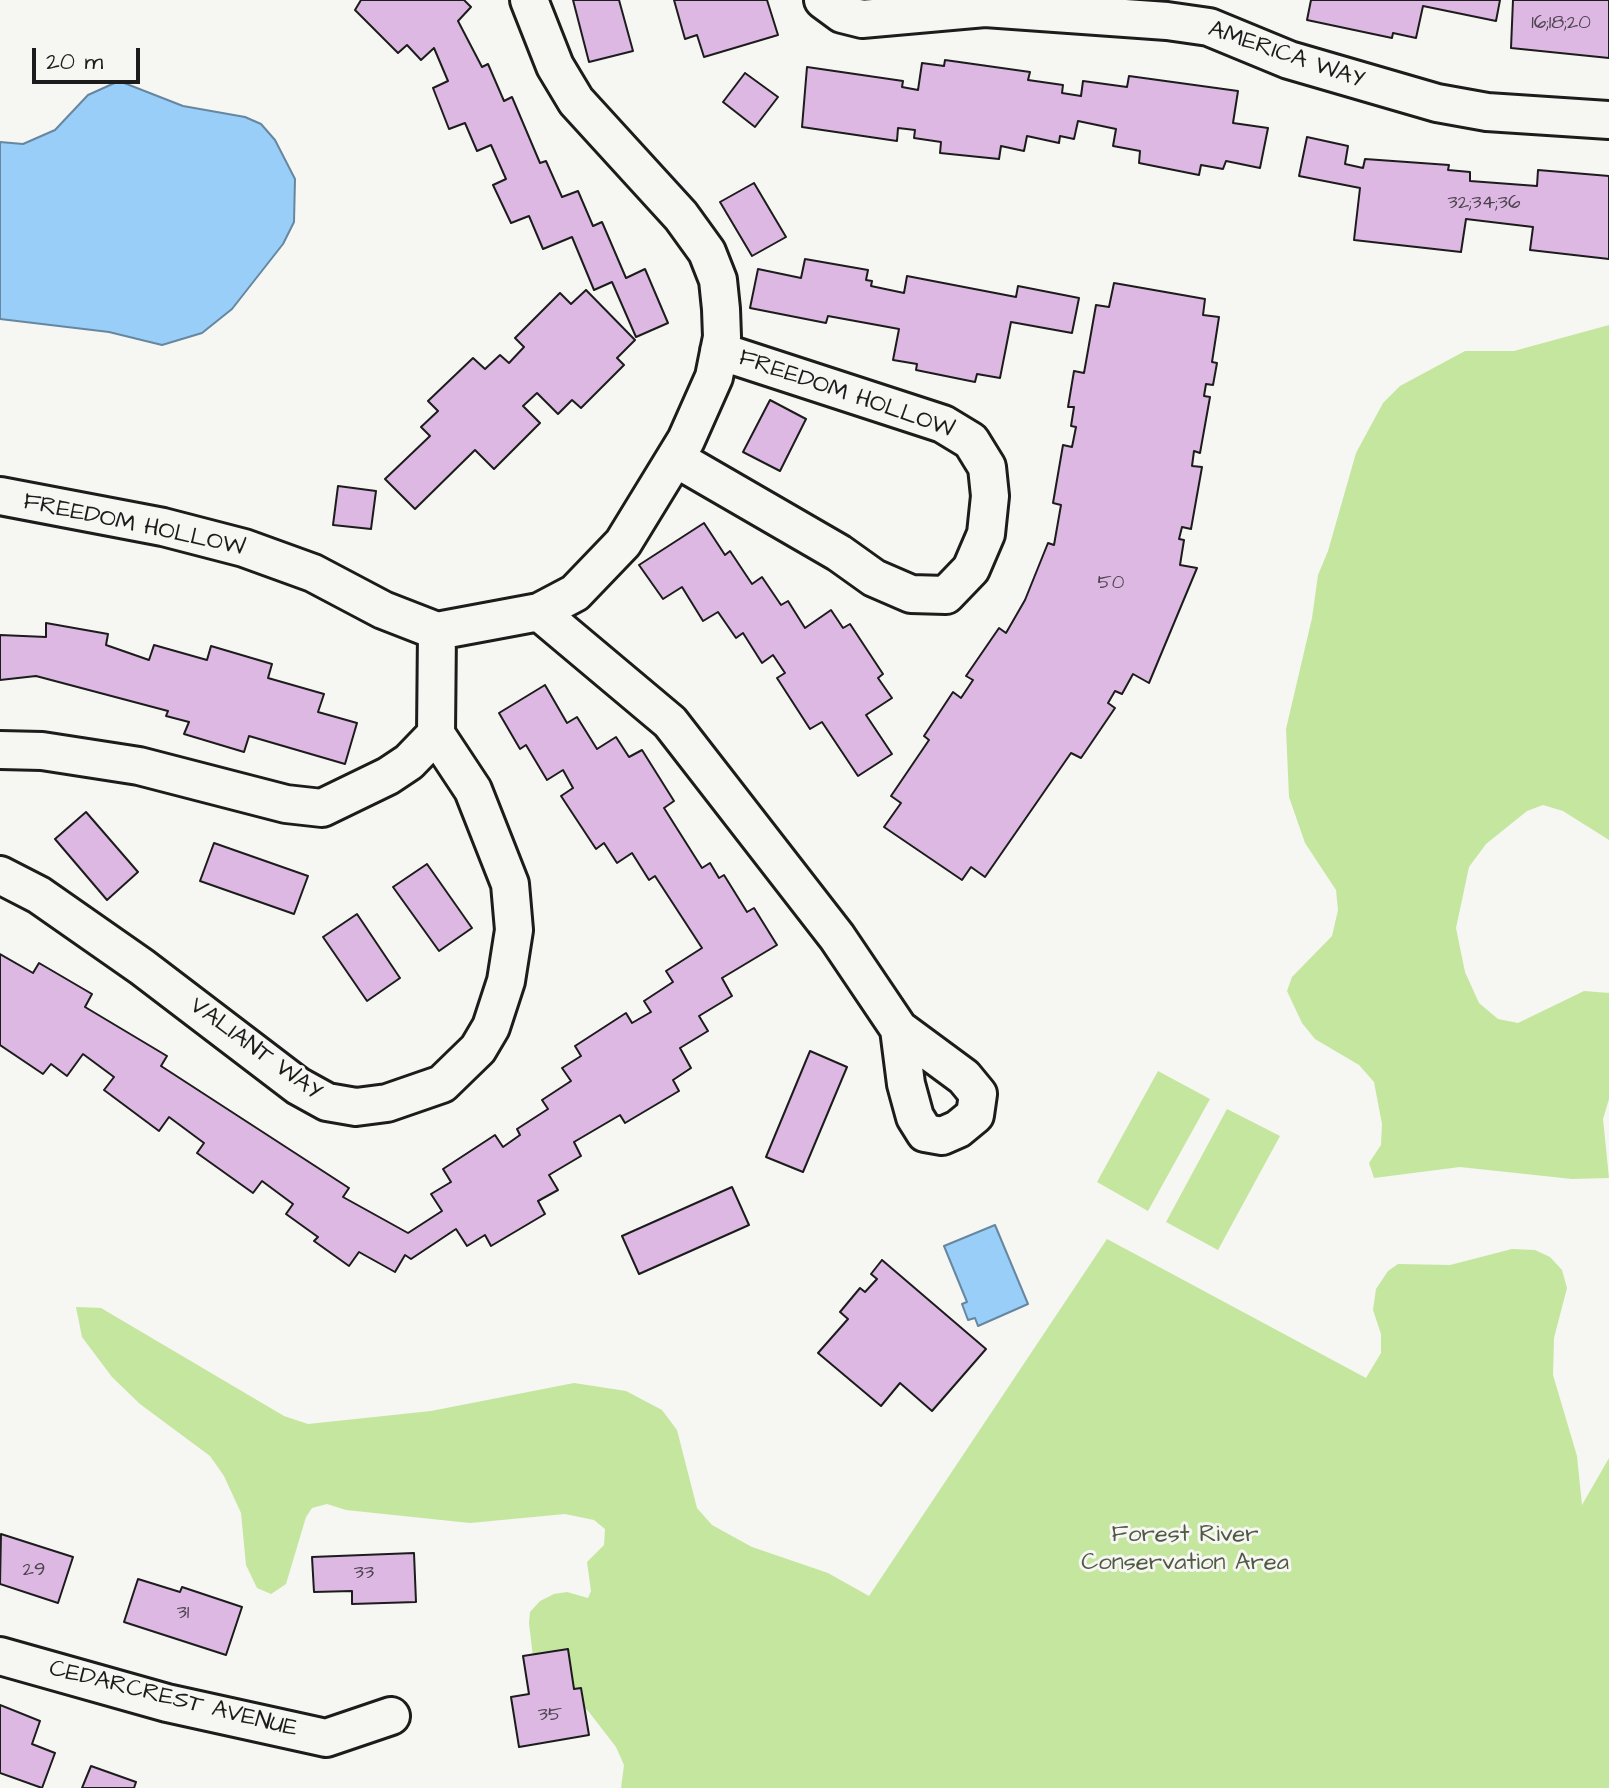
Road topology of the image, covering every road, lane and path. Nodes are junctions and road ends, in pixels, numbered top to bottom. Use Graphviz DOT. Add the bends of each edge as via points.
graph roads {
  1 [pos="529,0"];
  2 [pos="823,0"];
  3 [pos="1157,10"];
  4 [pos="1609,120"];
  5 [pos="719,351"];
  6 [pos="675,458"];
  7 [pos="0,496"];
  8 [pos="539,612"];
  9 [pos="437,631"];
  10 [pos="436,734"];
  11 [pos="0,750"];
  12 [pos="0,875"];
  13 [pos="899,1029"];
  14 [pos="0,1656"];
  15 [pos="391,1716"];
  1 -- 5 [label="street, FREEDOM HOLLOW" via="555,66 576,101 707,252 718,280"];
  2 -- 3 [label="street, AMERICA WAY" via="842,14 862,19 985,8"];
  3 -- 4 [label="street, AMERICA WAY" via="1289,60 1437,103 1487,112"];
  5 -- 6 [label="street, FREEDOM HOLLOW" via="714,377"];
  5 -- 6 [label="street, FREEDOM HOLLOW" via="943,424 971,441 987,467 986,534 971,569 946,595 911,594 874,578"];
  6 -- 8 [label="street, FREEDOM HOLLOW" via="602,568 575,593"];
  7 -- 9 [label="street, FREEDOM HOLLOW" via="244,548 313,573"];
  8 -- 9 [label="street, FREEDOM HOLLOW"];
  8 -- 13 [label="street" via="670,722 828,925"];
  9 -- 10 [label="street"];
  10 -- 11 [label="street" via="388,776 322,808 286,804 139,766"];
  10 -- 12 [label="street, VALIANT WAY" via="491,827 510,884 514,930 491,1027 461,1068 442,1084 414,1096 356,1107 327,1102 39,895"];
  14 -- 15 [label="street, CEDARCREST AVENUE" via="167,1703 326,1738"];
}
